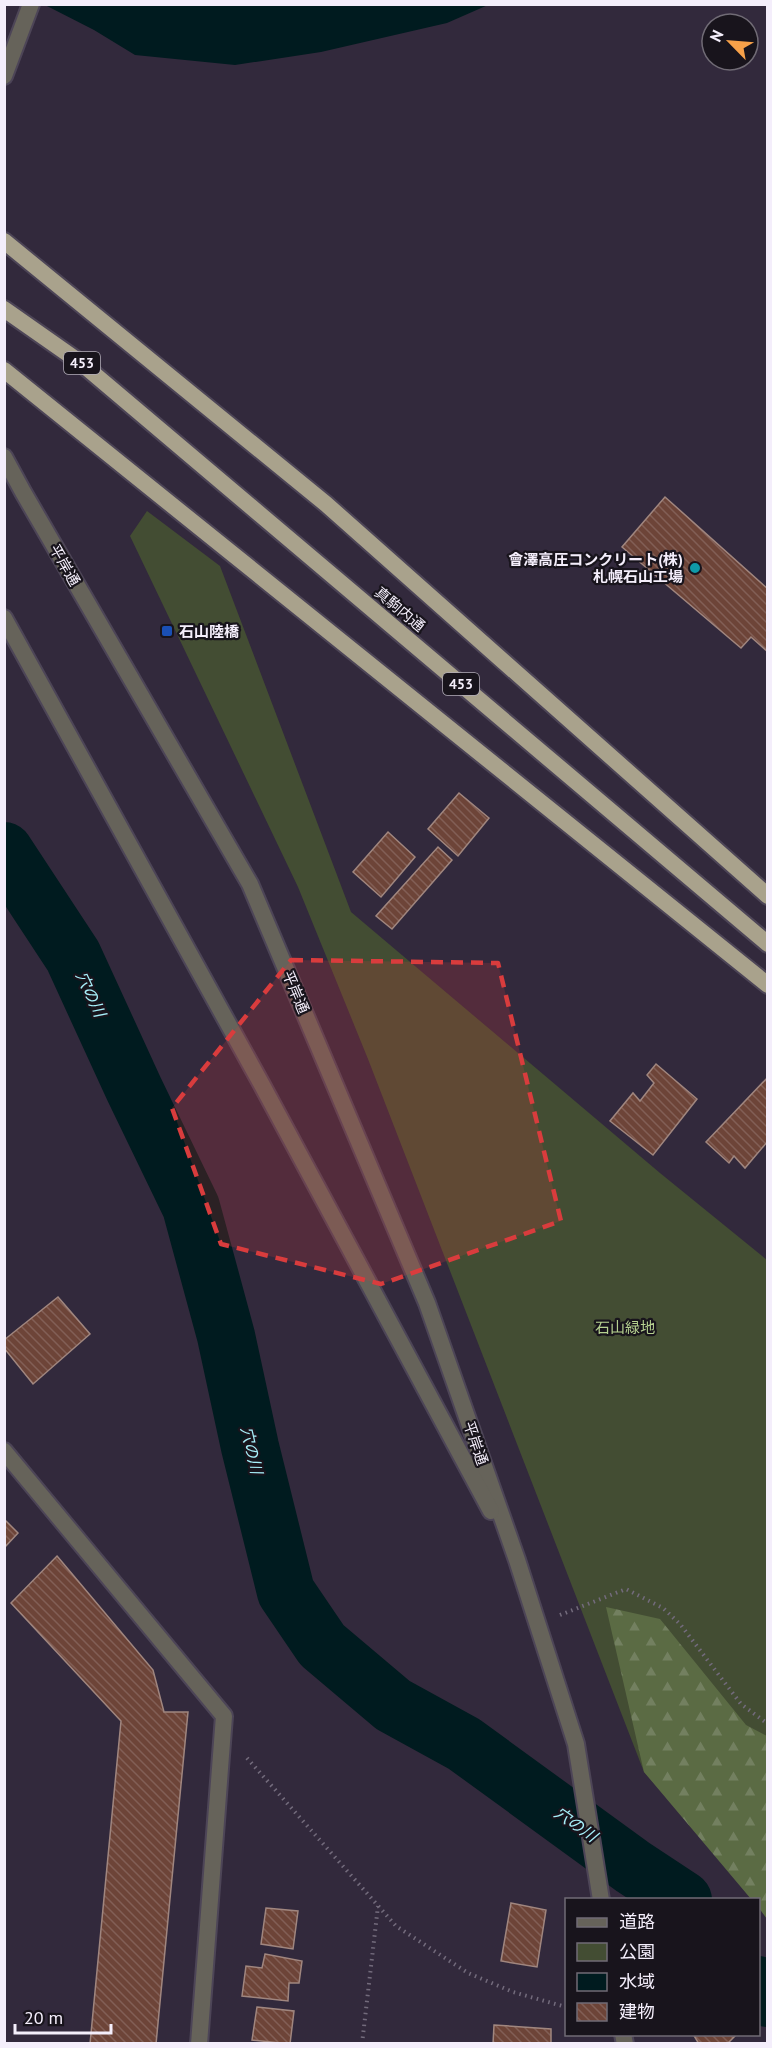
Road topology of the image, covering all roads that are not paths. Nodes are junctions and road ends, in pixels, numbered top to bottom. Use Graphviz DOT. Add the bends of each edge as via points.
graph roads {
  1 [pos="31,4"];
  2 [pos="4,76"];
  3 [pos="4,241"];
  4 [pos="4,309"];
  5 [pos="4,370"];
  6 [pos="4,457"];
  7 [pos="4,471"];
  8 [pos="23,492"];
  9 [pos="4,618"];
  10 [pos="768,896"];
  11 [pos="768,944"];
  12 [pos="768,985"];
  13 [pos="4,1451"];
  14 [pos="517,1560"];
  15 [pos="601,1898"];
  16 [pos="199,2043"];
  1 -- 2 [label="street"];
  3 -- 10 [label="highway" via="326,504"];
  4 -- 11 [label="highway, 真駒内通 / 453" via="81,363 155,424"];
  5 -- 12 [label="highway"];
  6 -- 8 [label="street, 平岸通"];
  7 -- 8 [label="street"];
  8 -- 14 [label="street, 平岸通" via="250,884 427,1303"];
  9 -- 14 [label="street, 平岸通" via="262,1085"];
  13 -- 16 [label="street" via="224,1716"];
  14 -- 15 [label="street, 平岸通" via="576,1744"];
}
